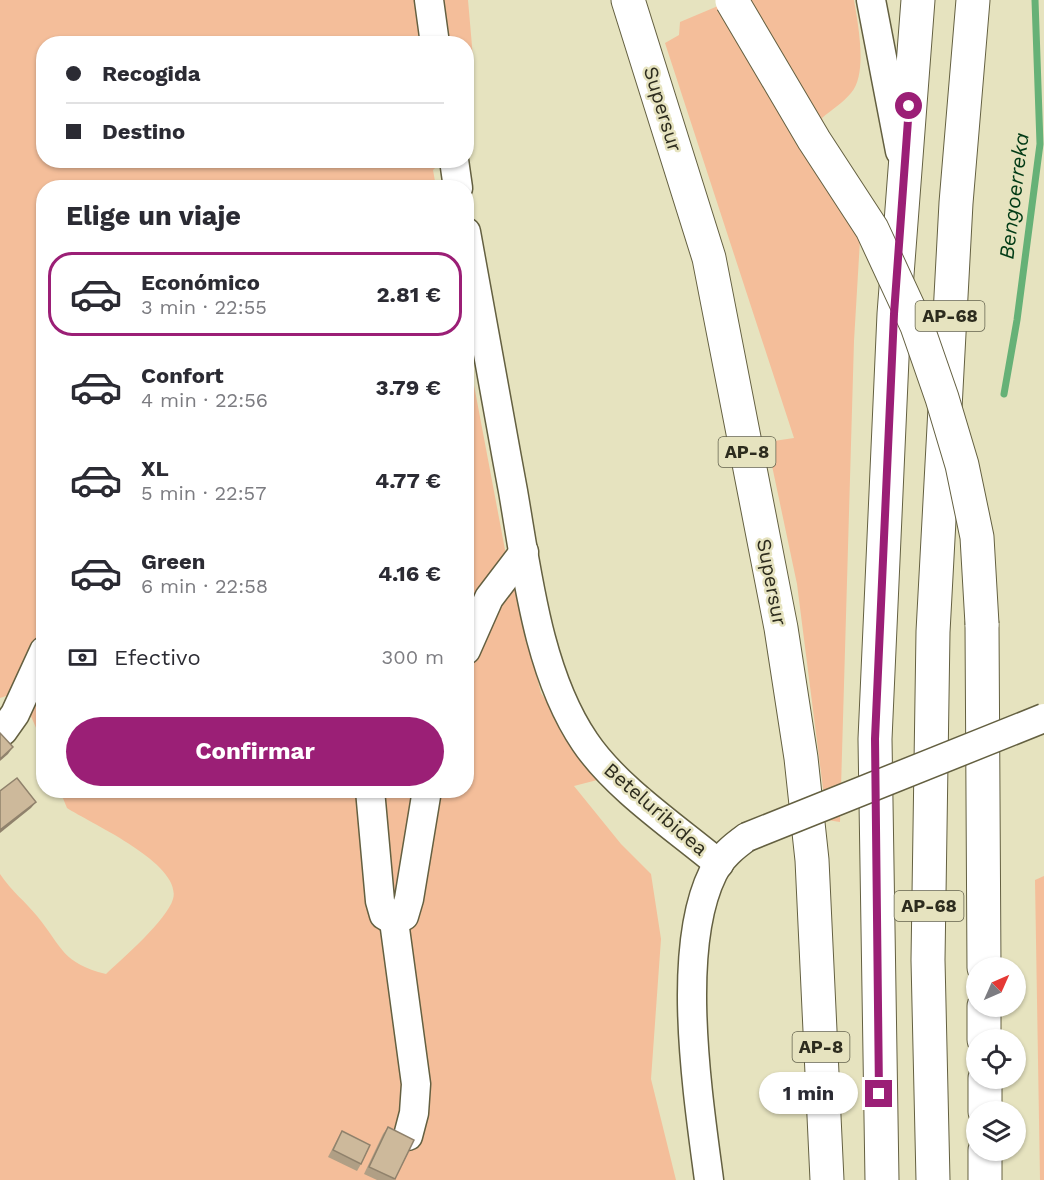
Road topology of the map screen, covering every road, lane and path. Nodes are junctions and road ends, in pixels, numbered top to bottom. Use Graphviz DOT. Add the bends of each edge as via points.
graph roads {
  1 [pos="429,0"];
  2 [pos="628,0"];
  3 [pos="871,0"];
  4 [pos="918,0"];
  5 [pos="973,0"];
  6 [pos="731,1"];
  7 [pos="434,36"];
  8 [pos="904,170"];
  9 [pos="474,276"];
  10 [pos="524,552"];
  11 [pos="474,632"];
  12 [pos="36,668"];
  13 [pos="1044,718"];
  14 [pos="3,731"];
  15 [pos="371,798"];
  16 [pos="426,798"];
  17 [pos="719,864"];
  18 [pos="394,921"];
  19 [pos="984,957"];
  20 [pos="408,1136"];
  21 [pos="985,1161"];
  22 [pos="709,1180"];
  23 [pos="828,1180"];
  24 [pos="882,1180"];
  25 [pos="933,1180"];
  26 [pos="985,1180"];
  1 -- 7 [label="street"];
  2 -- 23 [label="highway, Supersur / AP-8" via="709,258 781,628 812,861"];
  3 -- 8 [label="street"];
  4 -- 8 [label="highway, AP-68"];
  5 -- 25 [label="highway, AP-68" via="956,203 933,632 928,960"];
  6 -- 19 [label="highway, bridge" via="814,140 873,229 917,326 966,486 977,537 982,624"];
  8 -- 24 [label="highway, AP-68" via="875,739"];
  9 -- 10 [label="street, Beteluribidea"];
  10 -- 11 [label="street" via="489,598"];
  10 -- 17 [label="street, Beteluribidea" via="532,605 554,678 585,743 614,777"];
  12 -- 14 [label="street"];
  13 -- 17 [label="street, bridge" via="747,837"];
  15 -- 18 [label="street" via="380,901 384,915"];
  16 -- 18 [label="street" via="409,899 404,916"];
  17 -- 22 [label="street" via="703,898 692,978 693,1032"];
  18 -- 20 [label="street" via="416,1084"];
  21 -- 26 [label="highway"];
}
